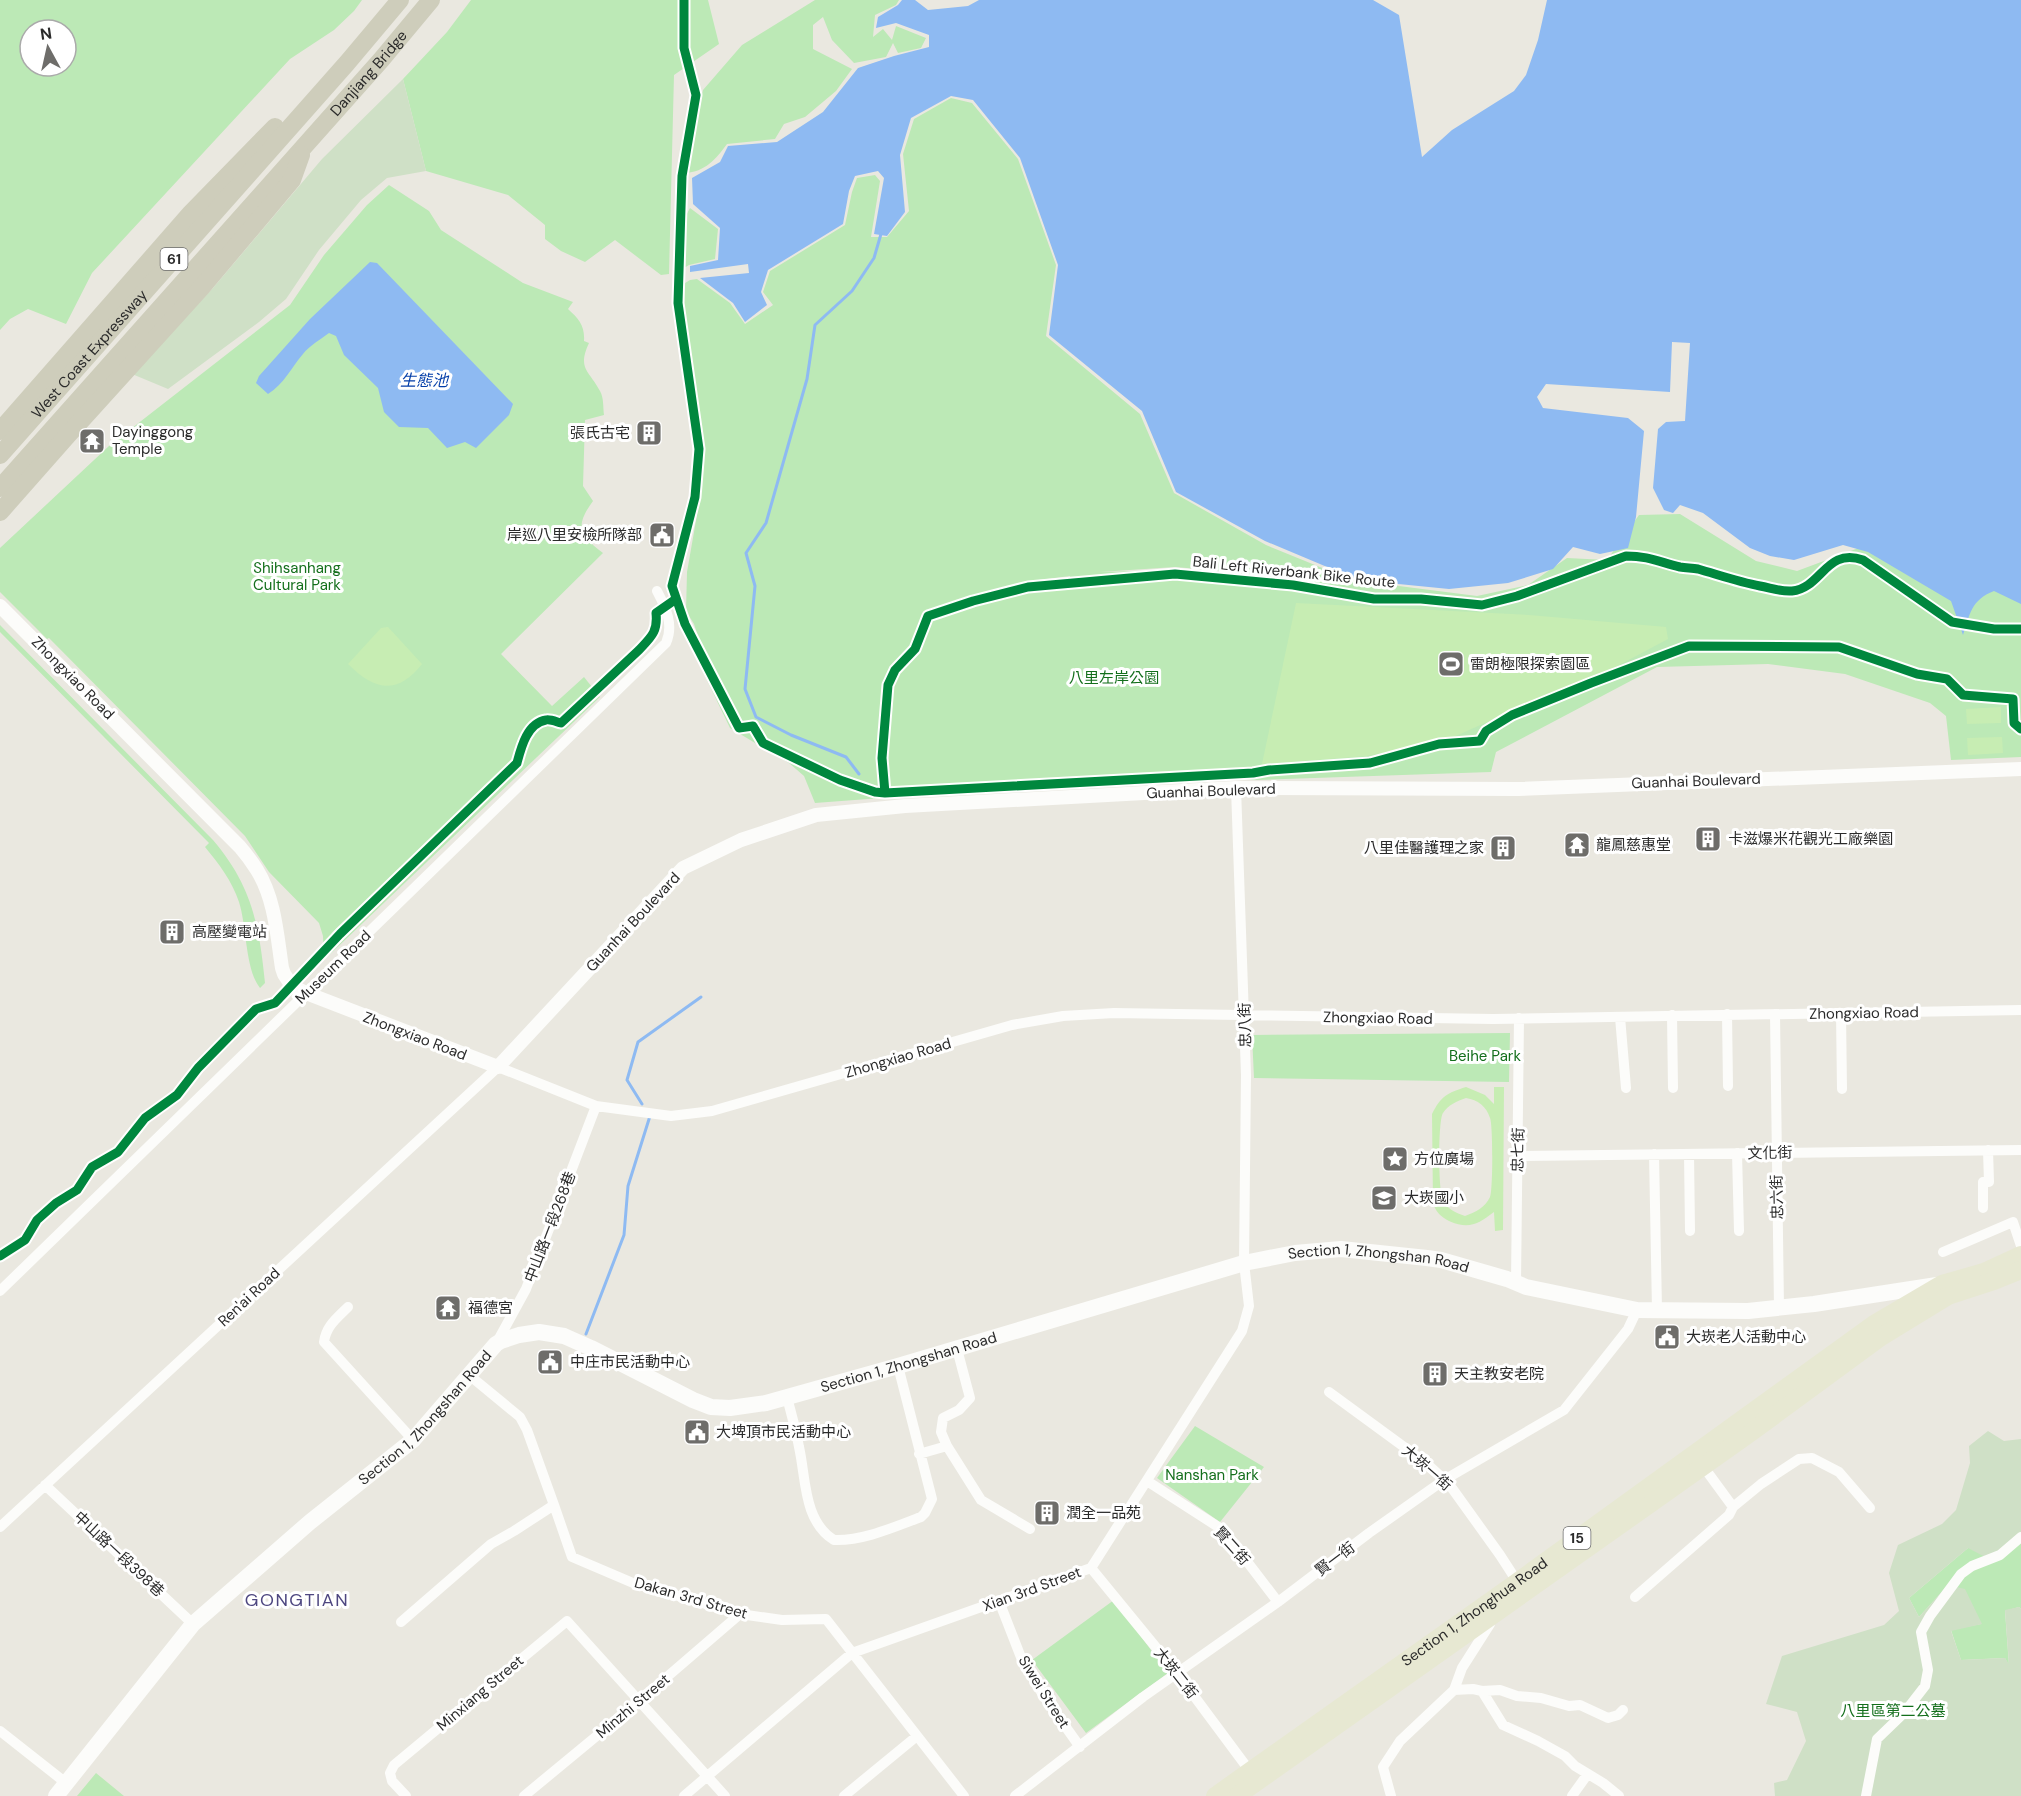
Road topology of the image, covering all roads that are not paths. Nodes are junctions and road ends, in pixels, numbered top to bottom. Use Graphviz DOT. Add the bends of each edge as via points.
graph roads {
  1 [pos="400,0"];
  2 [pos="431,0"];
  3 [pos="347,63"];
  4 [pos="305,145"];
  5 [pos="0,431"];
  6 [pos="0,455"];
  7 [pos="0,488"];
  8 [pos="0,512"];
  9 [pos="657,591"];
  10 [pos="0,606"];
  11 [pos="2021,769"];
  12 [pos="1236,788"];
  13 [pos="306,993"];
  14 [pos="2021,1010"];
  15 [pos="1841,1013"];
  16 [pos="1726,1014"];
  17 [pos="1775,1014"];
  18 [pos="1245,1016"];
  19 [pos="1672,1016"];
  20 [pos="1620,1017"];
  21 [pos="1520,1018"];
  22 [pos="498,1067"];
  23 [pos="1728,1086"];
  24 [pos="1626,1088"];
  25 [pos="1673,1088"];
  26 [pos="1842,1089"];
  27 [pos="596,1106"];
  28 [pos="1988,1150"];
  29 [pos="2021,1150"];
  30 [pos="1737,1153"];
  31 [pos="1776,1153"];
  32 [pos="1654,1154"];
  33 [pos="1689,1154"];
  34 [pos="1518,1156"];
  35 [pos="1983,1208"];
  36 [pos="1690,1232"];
  37 [pos="1739,1232"];
  38 [pos="2021,1246"];
  39 [pos="1943,1252"];
  40 [pos="2021,1255"];
  41 [pos="1244,1263"];
  42 [pos="2021,1270"];
  43 [pos="1516,1282"];
  44 [pos="1945,1290"];
  45 [pos="0,1291"];
  46 [pos="348,1307"];
  47 [pos="1779,1308"];
  48 [pos="1637,1310"];
  49 [pos="1657,1310"];
  50 [pos="496,1344"];
  51 [pos="957,1349"];
  52 [pos="898,1366"];
  53 [pos="469,1375"];
  54 [pos="1329,1392"];
  55 [pos="787,1396"];
  56 [pos="412,1440"];
  57 [pos="947,1446"];
  58 [pos="919,1455"];
  59 [pos="1703,1466"];
  60 [pos="1147,1480"];
  61 [pos="1444,1480"];
  62 [pos="45,1485"];
  63 [pos="554,1505"];
  64 [pos="1733,1507"];
  65 [pos="1870,1508"];
  66 [pos="0,1527"];
  67 [pos="1030,1529"];
  68 [pos="2021,1537"];
  69 [pos="1091,1568"];
  70 [pos="1520,1587"];
  71 [pos="1635,1597"];
  72 [pos="999,1600"];
  73 [pos="1278,1602"];
  74 [pos="1485,1613"];
  75 [pos="740,1614"];
  76 [pos="401,1622"];
  77 [pos="194,1624"];
  78 [pos="852,1653"];
  79 [pos="1178,1673"];
  80 [pos="1454,1690"];
  81 [pos="1482,1691"];
  82 [pos="639,1701"];
  83 [pos="1623,1710"];
  84 [pos="0,1731"];
  85 [pos="917,1736"];
  86 [pos="1080,1747"];
  87 [pos="1587,1774"];
  88 [pos="707,1776"];
  89 [pos="1254,1776"];
  90 [pos="61,1790"];
  91 [pos="406,1796"];
  92 [pos="525,1796"];
  93 [pos="684,1796"];
  94 [pos="725,1796"];
  95 [pos="844,1796"];
  96 [pos="964,1796"];
  97 [pos="1015,1796"];
  98 [pos="1215,1796"];
  99 [pos="1237,1796"];
  100 [pos="1391,1796"];
  101 [pos="1572,1796"];
  102 [pos="1619,1796"];
  103 [pos="1866,1796"];
  1 -- 3 [label="highway, Danjiang Bridge / 61"];
  2 -- 4 [label="highway, Danjiang Bridge / 61"];
  3 -- 5 [label="highway" via="322,77 198,205"];
  3 -- 6 [label="highway, West Coast Expressway / 61"];
  4 -- 7 [label="highway, West Coast Expressway / 61"];
  4 -- 8 [label="highway" via="292,180 202,287"];
  9 -- 13 [label="street, Museum Road" via="670,625 666,643"];
  10 -- 13 [label="street, Zhongxiao Road" via="240,847 257,869 270,901 284,974 292,986"];
  11 -- 12 [label="street, Guanhai Boulevard" via="1518,789"];
  12 -- 18 [label="street, 忠八街"];
  12 -- 22 [label="street, Guanhai Boulevard" via="905,806 816,815 741,840 683,868"];
  13 -- 22 [label="street, Zhongxiao Road"];
  13 -- 45 [label="street, Museum Road"];
  14 -- 15 [label="street, Zhongxiao Road"];
  15 -- 17 [label="street, Zhongxiao Road"];
  15 -- 26 [label="street"];
  16 -- 17 [label="street, Zhongxiao Road"];
  16 -- 19 [label="street, Zhongxiao Road"];
  16 -- 23 [label="street"];
  17 -- 31 [label="street, 忠六街"];
  18 -- 21 [label="street, Zhongxiao Road"];
  18 -- 27 [label="street, Zhongxiao Road" via="1064,1016 1012,1025 712,1112 671,1116"];
  18 -- 41 [label="street, 忠八街"];
  19 -- 20 [label="street, Zhongxiao Road"];
  19 -- 25 [label="street"];
  20 -- 21 [label="street, Zhongxiao Road"];
  20 -- 24 [label="street"];
  21 -- 34 [label="street, 忠七街"];
  22 -- 27 [label="street, Zhongxiao Road"];
  22 -- 62 [label="street, Ren'ai Road"];
  27 -- 50 [label="street, 中山路一段268巷" via="526,1289"];
  28 -- 29 [label="street, 文化街"];
  28 -- 31 [label="street, 文化街"];
  28 -- 35 [label="street" via="1989,1182 1983,1182"];
  30 -- 31 [label="street, 文化街"];
  30 -- 33 [label="street, 文化街"];
  30 -- 37 [label="street"];
  31 -- 47 [label="street, 忠六街"];
  32 -- 33 [label="street, 文化街"];
  32 -- 34 [label="street, 文化街"];
  32 -- 49 [label="street"];
  33 -- 36 [label="street"];
  34 -- 43 [label="street, 忠七街"];
  38 -- 39 [label="street" via="2013,1222"];
  40 -- 44 [label="main road, 15"];
  41 -- 43 [label="main road, Section 1, Zhongshan Road" via="1341,1249 1441,1260"];
  41 -- 51 [label="main road, Section 1, Zhongshan Road"];
  41 -- 60 [label="street, Xian 3rd Street" via="1249,1306 1242,1331"];
  42 -- 44 [label="main road, 15" via="1994,1281"];
  43 -- 48 [label="main road, Section 1, Zhongshan Road"];
  44 -- 47 [label="main road, Section 1, Zhongshan Road"];
  44 -- 59 [label="main road, Section 1, Zhonghua Road / 15"];
  44 -- 70 [label="main road, Section 1, Zhonghua Road / 15" via="1874,1324"];
  46 -- 56 [label="street" via="325,1333 324,1342"];
  47 -- 49 [label="main road, Section 1, Zhongshan Road"];
  48 -- 49 [label="main road, Section 1, Zhongshan Road"];
  48 -- 61 [label="street, 賢一街" via="1628,1329 1564,1410"];
  50 -- 53 [label="main road, Section 1, Zhongshan Road"];
  50 -- 55 [label="main road, Section 1, Zhongshan Road" via="539,1332 564,1336 711,1407 766,1403"];
  51 -- 52 [label="main road, Section 1, Zhongshan Road"];
  51 -- 57 [label="street" via="970,1398 959,1410 943,1418 941,1432"];
  52 -- 55 [label="main road, Section 1, Zhongshan Road"];
  52 -- 58 [label="street"];
  53 -- 56 [label="main road, Section 1, Zhongshan Road"];
  53 -- 63 [label="street, Dakan 3rd Street" via="520,1417"];
  54 -- 61 [label="street, 大崁一街"];
  55 -- 58 [label="street" via="808,1501 820,1526 834,1540 901,1525 926,1513 932,1499"];
  56 -- 77 [label="main road, Section 1, Zhongshan Road" via="310,1522"];
  57 -- 58 [label="street"];
  57 -- 67 [label="street" via="981,1500"];
  59 -- 64 [label="street"];
  59 -- 70 [label="main road, Section 1, Zhonghua Road / 15"];
  60 -- 69 [label="street, Xian 3rd Street"];
  60 -- 73 [label="street, 賢二街" via="1223,1530"];
  61 -- 70 [label="street, 大崁一街"];
  61 -- 73 [label="street, 賢一街"];
  62 -- 66 [label="street, Ren'ai Road"];
  62 -- 77 [label="street, 中山路一段398巷"];
  63 -- 75 [label="street, Dakan 3rd Street" via="572,1557 633,1583"];
  63 -- 76 [label="street" via="491,1544"];
  64 -- 65 [label="street" via="1799,1459 1812,1458 1839,1472"];
  64 -- 71 [label="street" via="1729,1515"];
  68 -- 103 [label="street" via="2000,1555 1961,1574 1929,1616 1921,1632 1928,1670 1925,1686 1877,1739"];
  69 -- 72 [label="street, Xian 3rd Street"];
  69 -- 79 [label="street, 大崁二街"];
  70 -- 74 [label="main road, Section 1, Zhonghua Road / 15"];
  72 -- 78 [label="street, Xian 3rd Street"];
  72 -- 86 [label="street, Siwei Street" via="1022,1660"];
  73 -- 79 [label="street, 賢一街"];
  74 -- 80 [label="street" via="1490,1624 1462,1668"];
  74 -- 89 [label="main road, Section 1, Zhonghua Road / 15"];
  75 -- 78 [label="street, Dakan 3rd Street" via="783,1620 826,1619"];
  75 -- 82 [label="street, Minzhi Street"];
  77 -- 90 [label="main road, Section 1, Zhongshan Road"];
  78 -- 85 [label="street, Dakan 3rd Street"];
  78 -- 88 [label="street, Xian 3rd Street"];
  79 -- 86 [label="street, 賢一街"];
  79 -- 89 [label="street, 大崁二街"];
  80 -- 81 [label="street"];
  80 -- 100 [label="street" via="1401,1741 1383,1767"];
  81 -- 83 [label="street" via="1500,1690 1569,1706 1580,1705 1608,1718"];
  81 -- 87 [label="street" via="1503,1725 1565,1756"];
  82 -- 88 [label="street"];
  82 -- 91 [label="street, Minxiang Street" via="567,1621 394,1765 392,1781"];
  82 -- 92 [label="street, Minzhi Street"];
  84 -- 90 [label="street"];
  85 -- 95 [label="street"];
  85 -- 96 [label="street, Dakan 3rd Street"];
  86 -- 97 [label="street, 賢一街"];
  87 -- 101 [label="street"];
  87 -- 102 [label="street"];
  88 -- 93 [label="street, Xian 3rd Street"];
  88 -- 94 [label="street"];
  89 -- 98 [label="main road, Section 1, Zhonghua Road / 15"];
  89 -- 99 [label="main road, Section 1, Zhonghua Road / 15"];
}
